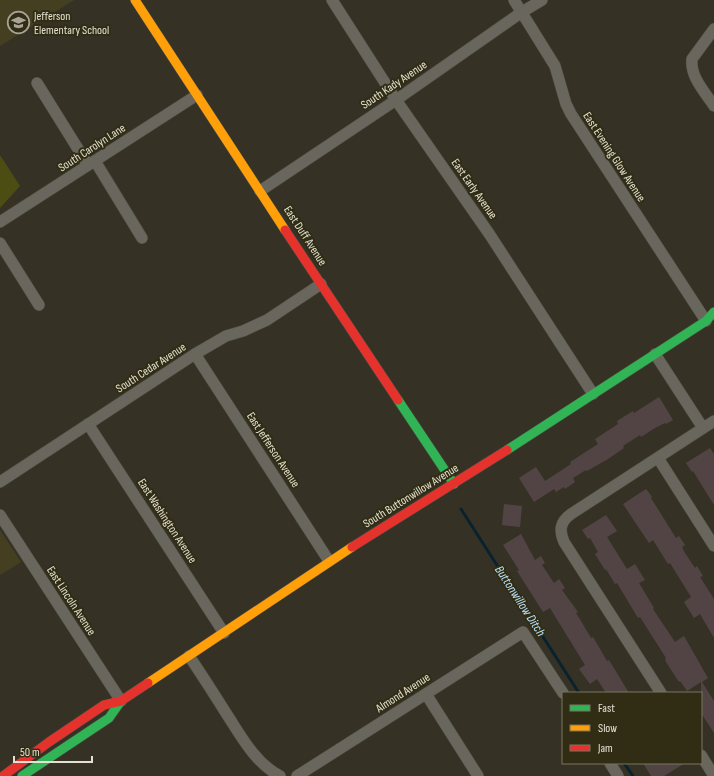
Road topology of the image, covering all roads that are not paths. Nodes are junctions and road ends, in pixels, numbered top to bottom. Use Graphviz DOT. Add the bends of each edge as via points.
graph roads {
  1 [pos="135,0"];
  2 [pos="332,0"];
  3 [pos="514,0"];
  4 [pos="542,0"];
  5 [pos="522,12"];
  6 [pos="714,29"];
  7 [pos="37,84"];
  8 [pos="197,95"];
  9 [pos="396,100"];
  10 [pos="714,106"];
  11 [pos="92,163"];
  12 [pos="260,191"];
  13 [pos="0,222"];
  14 [pos="142,238"];
  15 [pos="0,243"];
  16 [pos="320,284"];
  17 [pos="40,305"];
  18 [pos="714,312"];
  19 [pos="706,321"];
  20 [pos="196,354"];
  21 [pos="655,354"];
  22 [pos="593,394"];
  23 [pos="714,421"];
  24 [pos="88,424"];
  25 [pos="703,428"];
  26 [pos="658,458"];
  27 [pos="0,482"];
  28 [pos="454,484"];
  29 [pos="0,515"];
  30 [pos="714,546"];
  31 [pos="329,560"];
  32 [pos="224,632"];
  33 [pos="189,656"];
  34 [pos="562,692"];
  35 [pos="660,692"];
  36 [pos="426,694"];
  37 [pos="121,701"];
  38 [pos="702,757"];
  39 [pos="611,764"];
  40 [pos="3,776"];
  41 [pos="22,776"];
  42 [pos="280,776"];
  43 [pos="297,776"];
  44 [pos="478,776"];
  45 [pos="618,776"];
  46 [pos="714,776"];
  1 -- 8 [label="street, East Duff Avenue"];
  2 -- 9 [label="street, East Early Avenue"];
  3 -- 5 [label="street, East Evening Glow Avenue"];
  4 -- 5 [label="street, South Kady Avenue"];
  5 -- 9 [label="street, South Kady Avenue"];
  5 -- 19 [label="street, East Evening Glow Avenue" via="555,66 570,114"];
  6 -- 10 [label="street" via="692,59 694,76"];
  7 -- 11 [label="street"];
  8 -- 11 [label="street, South Carolyn Lane"];
  8 -- 12 [label="street, East Duff Avenue"];
  9 -- 12 [label="street, South Kady Avenue"];
  9 -- 22 [label="street, East Early Avenue" via="490,235"];
  11 -- 13 [label="street, South Carolyn Lane"];
  11 -- 14 [label="street"];
  12 -- 16 [label="street, East Duff Avenue"];
  15 -- 17 [label="street"];
  16 -- 20 [label="street, South Cedar Avenue" via="267,320 243,332 226,336"];
  16 -- 28 [label="street, East Duff Avenue"];
  18 -- 19 [label="street, South Buttonwillow Avenue"];
  19 -- 21 [label="street, South Buttonwillow Avenue"];
  20 -- 24 [label="street, South Cedar Avenue"];
  20 -- 31 [label="street, East Jefferson Avenue"];
  21 -- 22 [label="street, South Buttonwillow Avenue"];
  21 -- 25 [label="street"];
  22 -- 28 [label="street, South Buttonwillow Avenue"];
  23 -- 25 [label="street"];
  24 -- 27 [label="street, South Cedar Avenue"];
  24 -- 32 [label="street, East Washington Avenue"];
  25 -- 26 [label="street"];
  26 -- 30 [label="street"];
  26 -- 35 [label="street" via="565,518 560,530 564,542"];
  28 -- 31 [label="street, South Buttonwillow Avenue"];
  29 -- 37 [label="street, East Lincoln Avenue"];
  31 -- 32 [label="street, South Buttonwillow Avenue"];
  32 -- 33 [label="street, South Buttonwillow Avenue"];
  33 -- 37 [label="street, South Buttonwillow Avenue"];
  33 -- 42 [label="street" via="247,745 261,763"];
  34 -- 36 [label="street, Almond Avenue" via="523,632"];
  36 -- 43 [label="street, Almond Avenue"];
  36 -- 44 [label="street"];
  37 -- 40 [label="street, South Buttonwillow Avenue" via="104,706"];
  37 -- 41 [label="street, South Buttonwillow Avenue" via="109,718"];
  38 -- 46 [label="street"];
  39 -- 45 [label="street"];
}
